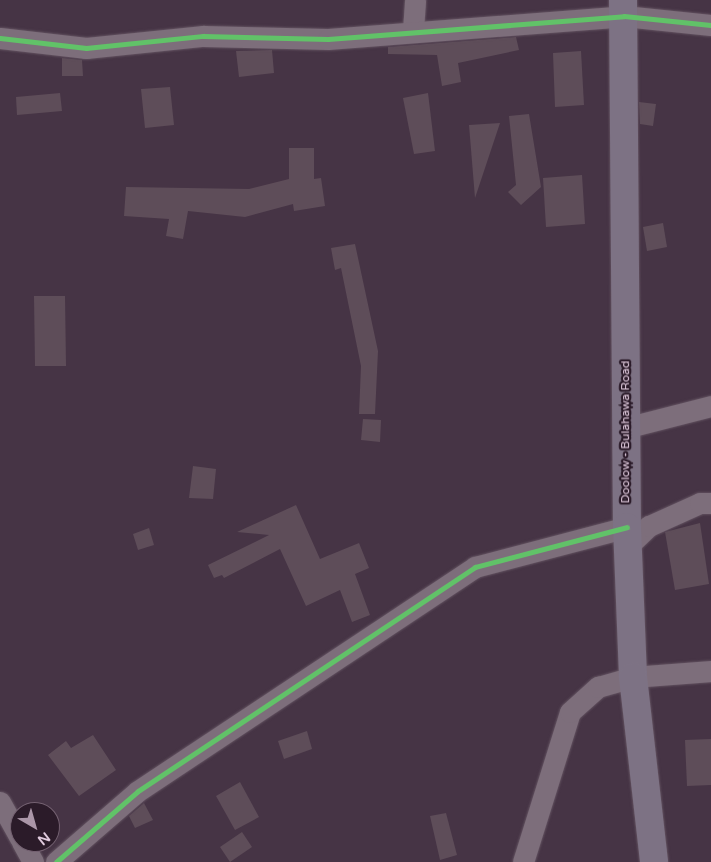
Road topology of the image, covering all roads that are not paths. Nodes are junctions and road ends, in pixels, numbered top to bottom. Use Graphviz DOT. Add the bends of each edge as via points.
graph roads {
  1 [pos="415,0"];
  2 [pos="624,8"];
  3 [pos="711,25"];
  4 [pos="413,30"];
  5 [pos="0,38"];
  6 [pos="711,406"];
  7 [pos="625,428"];
  8 [pos="711,503"];
  9 [pos="627,536"];
  10 [pos="711,671"];
  11 [pos="634,677"];
  12 [pos="0,802"];
  13 [pos="10,820"];
  14 [pos="56,862"];
  15 [pos="523,862"];
  16 [pos="654,862"];
  1 -- 4 [label="street"];
  2 -- 3 [label="street"];
  2 -- 4 [label="street"];
  2 -- 7 [label="main road, Doolow - Bulahawa Road"];
  4 -- 5 [label="street" via="328,38 203,36 86,48"];
  6 -- 7 [label="street"];
  7 -- 9 [label="main road, Doolow - Bulahawa Road"];
  8 -- 9 [label="street" via="700,503"];
  9 -- 11 [label="main road, Doolow - Bulahawa Road"];
  9 -- 14 [label="street" via="475,567 138,792"];
  10 -- 11 [label="street"];
  11 -- 15 [label="street" via="598,687 570,712"];
  11 -- 16 [label="main road, Doolow - Bulahawa Road"];
  12 -- 13 [label="street"];
}
